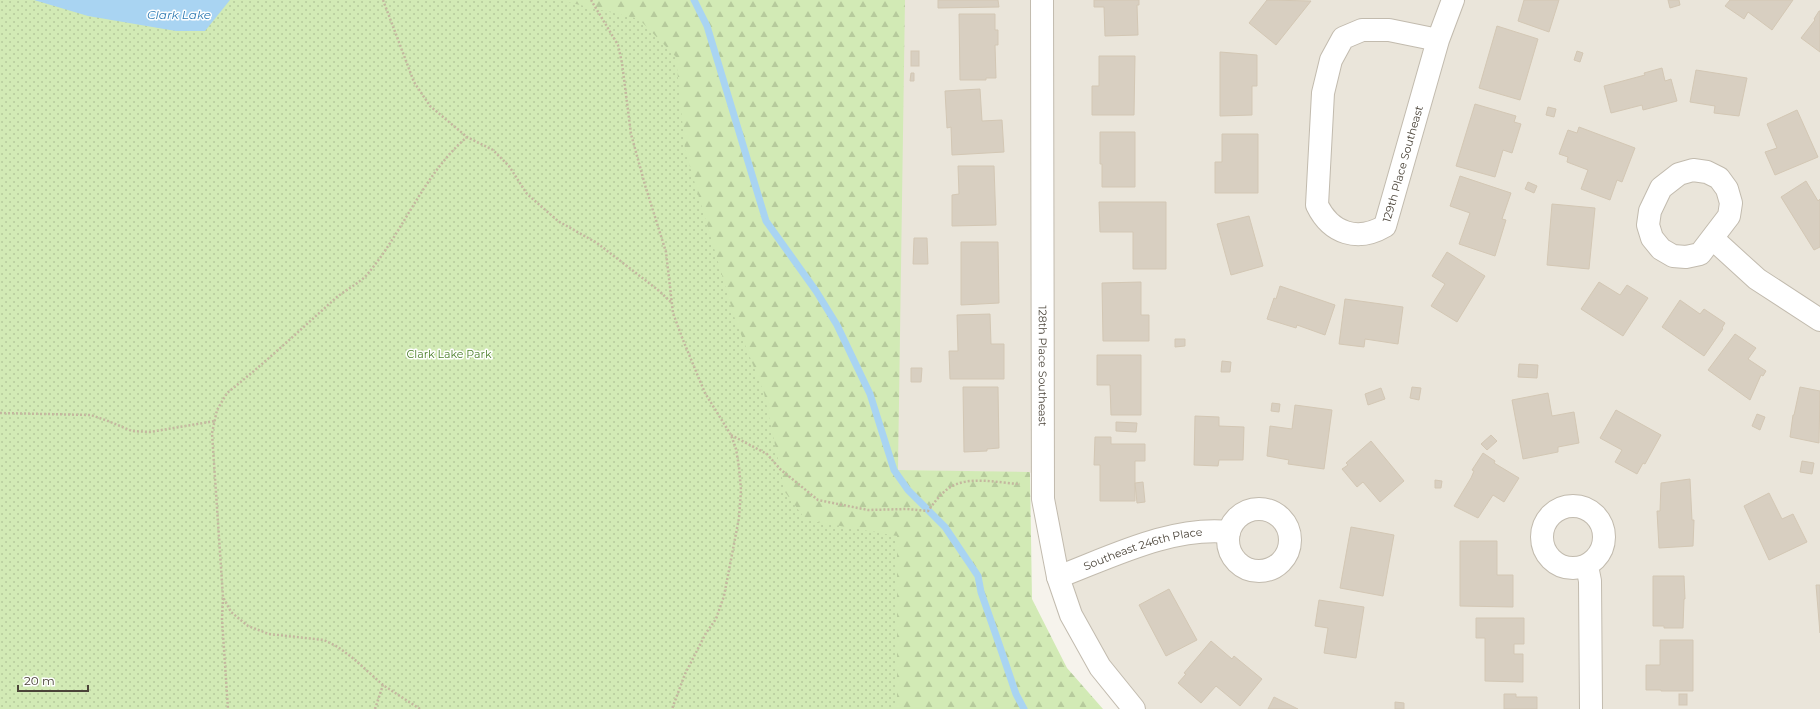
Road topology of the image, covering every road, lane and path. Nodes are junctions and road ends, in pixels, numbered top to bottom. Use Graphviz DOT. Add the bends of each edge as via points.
graph roads {
  1 [pos="383,0"];
  2 [pos="591,0"];
  3 [pos="1042,0"];
  4 [pos="1453,0"];
  5 [pos="1438,40"];
  6 [pos="467,137"];
  7 [pos="1713,238"];
  8 [pos="672,303"];
  9 [pos="1820,320"];
  10 [pos="0,413"];
  11 [pos="215,421"];
  12 [pos="731,435"];
  13 [pos="1043,484"];
  14 [pos="1229,532"];
  15 [pos="1587,566"];
  16 [pos="1058,577"];
  17 [pos="223,597"];
  18 [pos="383,685"];
  19 [pos="228,709"];
  20 [pos="375,709"];
  21 [pos="420,709"];
  22 [pos="672,709"];
  23 [pos="1134,709"];
  24 [pos="1590,709"];
  1 -- 6 [label="path" via="414,82 430,106"];
  2 -- 8 [label="path" via="618,45 631,134 666,252"];
  3 -- 13 [label="street, 128th Place Southeast"];
  4 -- 5 [label="street, 129th Place Southeast"];
  5 -- 5 [label="street, 129th Place Southeast" via="1389,30 1362,30 1343,38 1331,60 1323,94 1317,205 1322,214 1341,231 1365,234 1376,232 1385,226"];
  6 -- 8 [label="path" via="493,150 509,166 527,194 558,221 597,243"];
  6 -- 11 [label="path" via="455,147 427,181 369,273 345,290 227,393 217,410"];
  7 -- 9 [label="street" via="1757,279"];
  8 -- 12 [label="path" via="673,313 705,393"];
  10 -- 11 [label="path" via="91,415 132,431 150,432"];
  11 -- 17 [label="path" via="212,433"];
  12 -- 13 [label="path" via="767,454 780,469 818,500 868,510 928,511 942,493 960,483 976,481"];
  12 -- 22 [label="path" via="736,449 741,490 739,518 724,596 716,619 684,674"];
  13 -- 16 [label="street, 128th Place Southeast" via="1043,499"];
  14 -- 16 [label="street, Southeast 246th Place" via="1214,530 1175,534"];
  15 -- 24 [label="street" via="1590,581"];
  16 -- 23 [label="street, 128th Place Southeast" via="1071,615 1100,667"];
  17 -- 18 [label="path" via="231,612 248,626 269,634 324,640 354,659"];
  17 -- 19 [label="path"];
  18 -- 20 [label="path"];
  18 -- 21 [label="path"];
}
